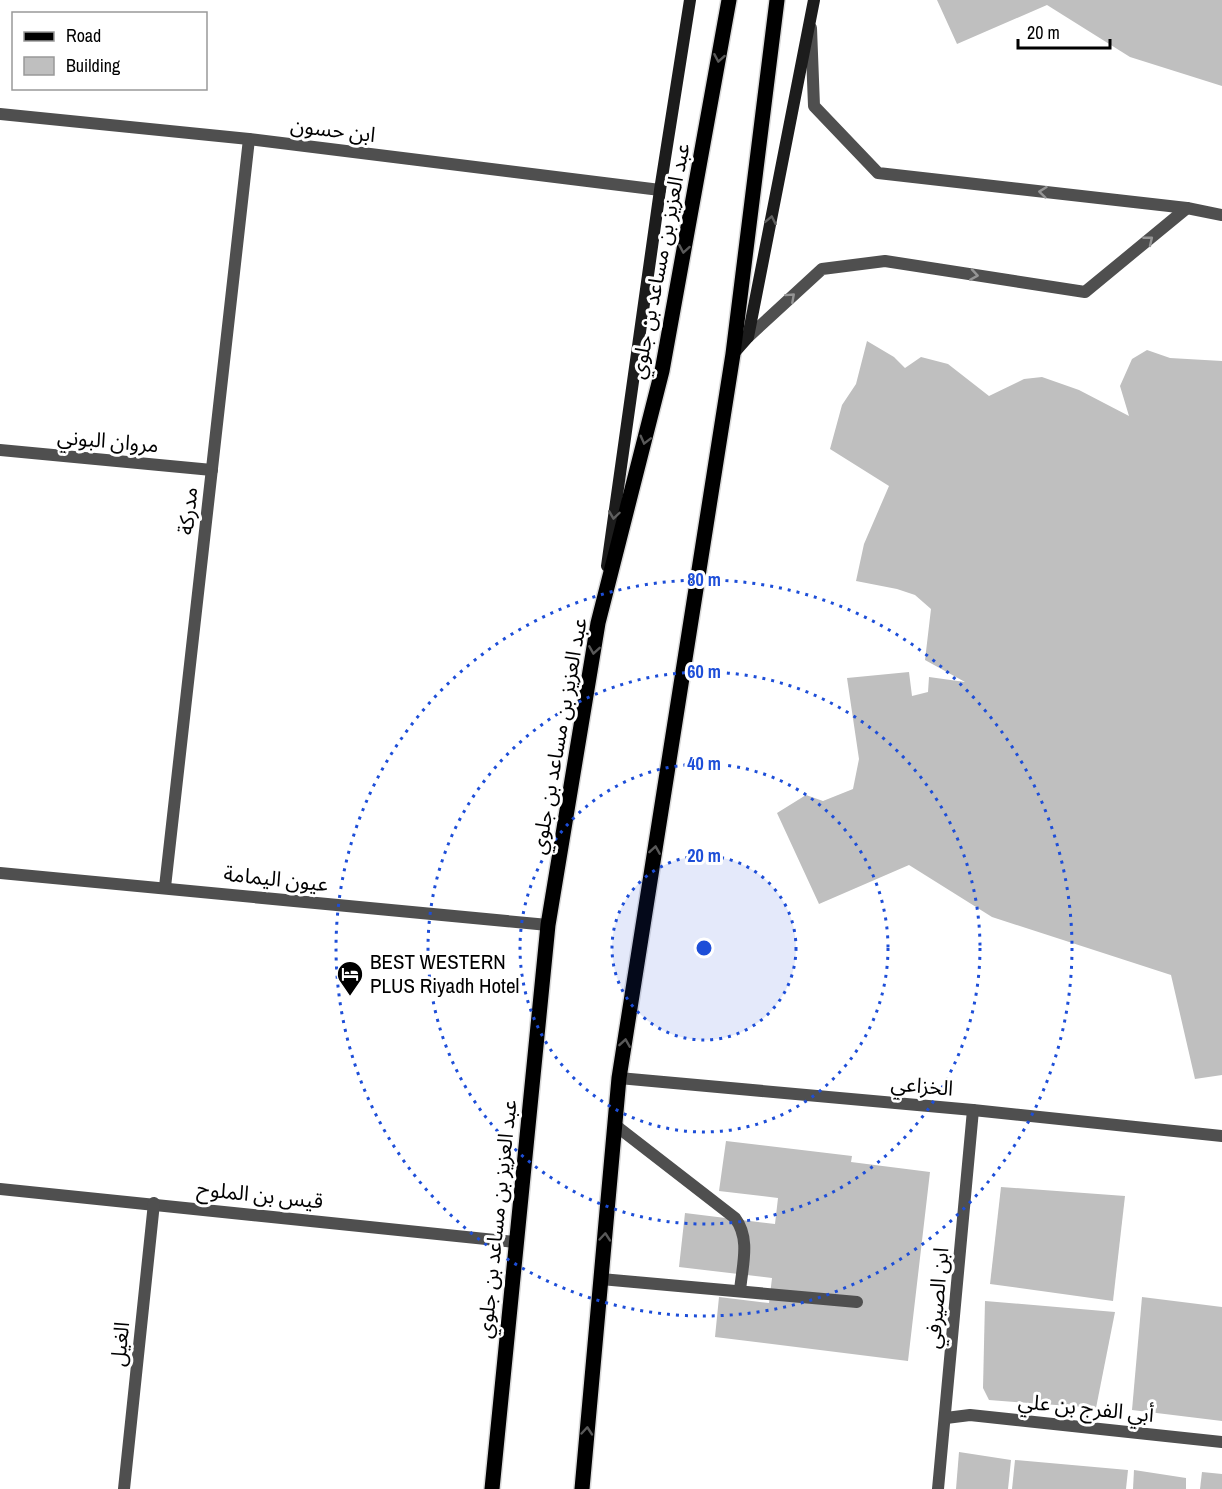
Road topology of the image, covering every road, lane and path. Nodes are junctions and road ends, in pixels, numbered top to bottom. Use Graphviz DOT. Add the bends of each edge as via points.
graph roads {
  1 [pos="690,0"];
  2 [pos="729,0"];
  3 [pos="777,0"];
  4 [pos="814,0"];
  5 [pos="810,25"];
  6 [pos="0,114"];
  7 [pos="249,139"];
  8 [pos="660,190"];
  9 [pos="1187,208"];
  10 [pos="1222,214"];
  11 [pos="748,337"];
  12 [pos="733,354"];
  13 [pos="0,450"];
  14 [pos="212,470"];
  15 [pos="598,623"];
  16 [pos="0,873"];
  17 [pos="165,887"];
  18 [pos="548,925"];
  19 [pos="619,1078"];
  20 [pos="973,1110"];
  21 [pos="615,1125"];
  22 [pos="1222,1136"];
  23 [pos="0,1189"];
  24 [pos="154,1203"];
  25 [pos="515,1242"];
  26 [pos="601,1279"];
  27 [pos="740,1291"];
  28 [pos="857,1302"];
  29 [pos="946,1418"];
  30 [pos="1222,1442"];
  31 [pos="124,1489"];
  32 [pos="492,1489"];
  33 [pos="582,1489"];
  34 [pos="938,1489"];
  1 -- 8 [label="main road"];
  2 -- 15 [label="main road, عبد العزيز بن مساعد بن جلوي, one-way" via="662,371"];
  3 -- 12 [label="main road"];
  4 -- 5 [label="main road"];
  9 -- 5 [label="street, one-way" via="878,173 814,106"];
  11 -- 5 [label="main road, one-way"];
  6 -- 7 [label="street, ابن حسون"];
  7 -- 8 [label="street, ابن حسون"];
  7 -- 14 [label="street, مدركة"];
  8 -- 15 [label="main road, one-way"];
  9 -- 10 [label="street"];
  11 -- 9 [label="street, one-way" via="822,269 885,261 1085,292"];
  11 -- 12 [label="main road"];
  19 -- 12 [label="main road, one-way"];
  13 -- 14 [label="street, مروان البوني"];
  14 -- 17 [label="street, مدركة"];
  15 -- 18 [label="main road, عبد العزيز بن مساعد بن جلوي, one-way"];
  16 -- 17 [label="street, عيون اليمامة"];
  17 -- 18 [label="street, عيون اليمامة"];
  18 -- 25 [label="main road, عبد العزيز بن مساعد بن جلوي"];
  19 -- 20 [label="street, الخزاعي"];
  19 -- 21 [label="main road"];
  20 -- 22 [label="street, الخزاعي"];
  20 -- 29 [label="street, ابن الصيرفي"];
  26 -- 21 [label="main road, one-way"];
  21 -- 27 [label="street" via="739,1223 745,1240"];
  23 -- 24 [label="street, قيس بن الملوح"];
  24 -- 25 [label="street, قيس بن الملوح"];
  24 -- 31 [label="street, الغيل"];
  25 -- 32 [label="main road, عبد العزيز بن مساعد بن جلوي"];
  26 -- 27 [label="street"];
  33 -- 26 [label="main road, one-way"];
  27 -- 28 [label="street"];
  29 -- 30 [label="street, أبي الفرج بن علي" via="970,1415"];
  29 -- 34 [label="street, ابن الصيرفي"];
}
